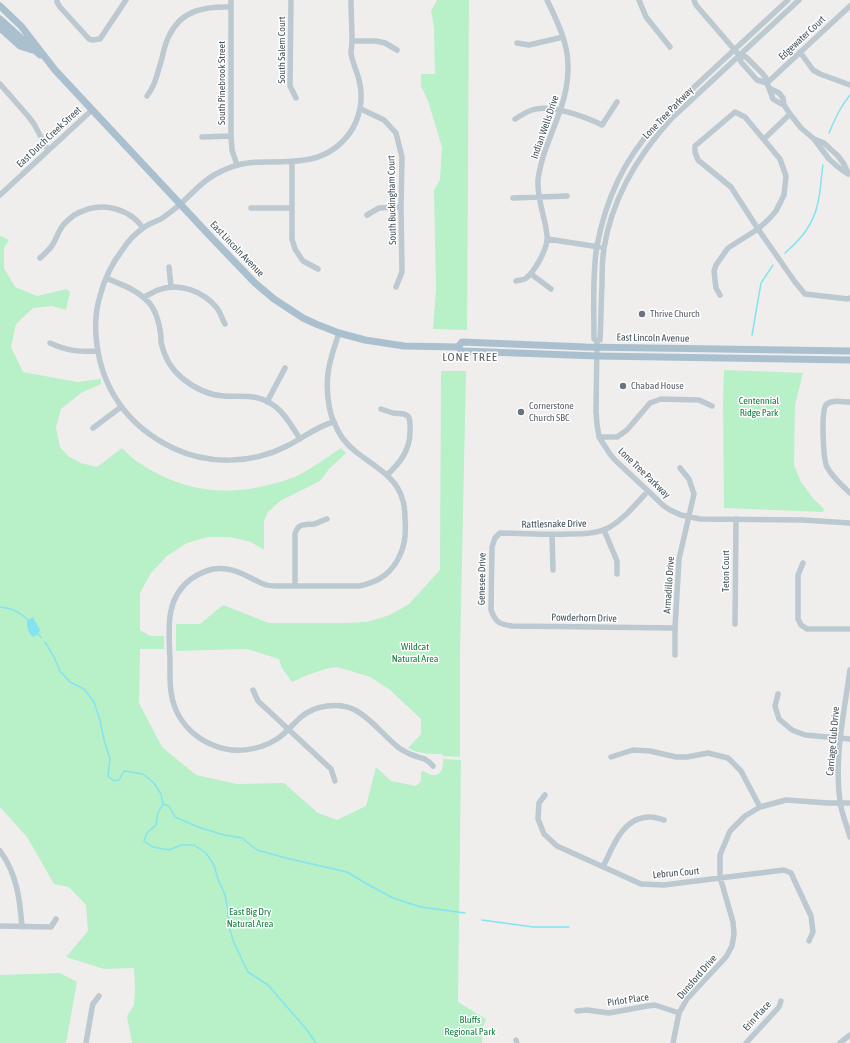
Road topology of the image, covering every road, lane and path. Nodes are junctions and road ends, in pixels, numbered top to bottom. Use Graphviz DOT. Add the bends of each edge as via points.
graph roads {
  1 [pos="57,0"];
  2 [pos="126,0"];
  3 [pos="231,0"];
  4 [pos="291,0"];
  5 [pos="351,0"];
  6 [pos="547,0"];
  7 [pos="639,0"];
  8 [pos="694,0"];
  9 [pos="788,0"];
  10 [pos="799,0"];
  11 [pos="0,6"];
  12 [pos="850,6"];
  13 [pos="231,7"];
  14 [pos="0,19"];
  15 [pos="0,28"];
  16 [pos="563,37"];
  17 [pos="352,41"];
  18 [pos="516,43"];
  19 [pos="670,47"];
  20 [pos="34,50"];
  21 [pos="397,50"];
  22 [pos="734,50"];
  23 [pos="800,52"];
  24 [pos="739,55"];
  25 [pos="55,70"];
  26 [pos="0,84"];
  27 [pos="768,85"];
  28 [pos="850,85"];
  29 [pos="147,96"];
  30 [pos="296,98"];
  31 [pos="617,102"];
  32 [pos="360,109"];
  33 [pos="92,110"];
  34 [pos="561,110"];
  35 [pos="790,114"];
  36 [pos="515,119"];
  37 [pos="231,136"];
  38 [pos="202,137"];
  39 [pos="764,139"];
  40 [pos="814,139"];
  41 [pos="48,150"];
  42 [pos="292,162"];
  43 [pos="237,165"];
  44 [pos="849,174"];
  45 [pos="1,192"];
  46 [pos="567,196"];
  47 [pos="513,198"];
  48 [pos="539,198"];
  49 [pos="180,204"];
  50 [pos="401,207"];
  51 [pos="251,208"];
  52 [pos="291,208"];
  53 [pos="367,214"];
  54 [pos="143,228"];
  55 [pos="758,229"];
  56 [pos="548,239"];
  57 [pos="597,247"];
  58 [pos="604,248"];
  59 [pos="40,258"];
  60 [pos="169,267"];
  61 [pos="318,269"];
  62 [pos="531,274"];
  63 [pos="106,278"];
  64 [pos="516,281"];
  65 [pos="171,287"];
  66 [pos="396,287"];
  67 [pos="551,288"];
  68 [pos="720,295"];
  69 [pos="144,297"];
  70 [pos="850,298"];
  71 [pos="224,324"];
  72 [pos="339,333"];
  73 [pos="50,343"];
  74 [pos="597,344"];
  75 [pos="458,347"];
  76 [pos="98,351"];
  77 [pos="850,351"];
  78 [pos="597,356"];
  79 [pos="850,360"];
  80 [pos="285,368"];
  81 [pos="267,402"];
  82 [pos="850,402"];
  83 [pos="712,406"];
  84 [pos="122,407"];
  85 [pos="381,409"];
  86 [pos="333,422"];
  87 [pos="93,428"];
  88 [pos="599,437"];
  89 [pos="300,439"];
  90 [pos="680,468"];
  91 [pos="387,475"];
  92 [pos="648,491"];
  93 [pos="850,493"];
  94 [pos="688,517"];
  95 [pos="327,519"];
  96 [pos="736,519"];
  97 [pos="850,523"];
  98 [pos="604,530"];
  99 [pos="552,534"];
  100 [pos="495,538"];
  101 [pos="803,563"];
  102 [pos="552,570"];
  103 [pos="617,574"];
  104 [pos="295,586"];
  105 [pos="494,619"];
  106 [pos="735,624"];
  107 [pos="675,628"];
  108 [pos="850,629"];
  109 [pos="675,655"];
  110 [pos="850,670"];
  111 [pos="254,690"];
  112 [pos="778,694"];
  113 [pos="289,729"];
  114 [pos="840,738"];
  115 [pos="850,738"];
  116 [pos="611,757"];
  117 [pos="433,766"];
  118 [pos="335,781"];
  119 [pos="545,795"];
  120 [pos="840,803"];
  121 [pos="850,803"];
  122 [pos="760,807"];
  123 [pos="664,820"];
  124 [pos="850,837"];
  125 [pos="0,851"];
  126 [pos="603,867"];
  127 [pos="720,877"];
  128 [pos="56,919"];
  129 [pos="0,926"];
  130 [pos="22,926"];
  131 [pos="809,940"];
  132 [pos="99,996"];
  133 [pos="781,1001"];
  134 [pos="578,1011"];
  135 [pos="679,1013"];
  136 [pos="850,1035"];
  137 [pos="88,1042"];
  138 [pos="673,1043"];
  139 [pos="746,1043"];
  140 [pos="840,1043"];
  1 -- 2 [label="street" via="73,22 93,40 100,39"];
  3 -- 13 [label="street, South Pinebrook Street"];
  4 -- 30 [label="street, South Salem Court" via="290,86"];
  5 -- 17 [label="street"];
  6 -- 16 [label="street, Indian Wells Drive"];
  7 -- 19 [label="street" via="646,17"];
  8 -- 22 [label="street"];
  9 -- 22 [label="street, Lone Tree Parkway"];
  10 -- 24 [label="street, Lone Tree Parkway"];
  11 -- 25 [label="main road, East Lincoln Avenue" via="21,26"];
  12 -- 23 [label="street, Edgewater Court"];
  13 -- 29 [label="street" via="201,9 183,17 177,23 168,37 154,87"];
  13 -- 37 [label="street, South Pinebrook Street"];
  14 -- 20 [label="main road, East Lincoln Avenue"];
  15 -- 20 [label="main road" via="20,46"];
  16 -- 18 [label="street" via="529,45"];
  16 -- 34 [label="street, Indian Wells Drive" via="568,80"];
  17 -- 21 [label="street" via="385,43"];
  17 -- 32 [label="street" via="351,52 361,89"];
  20 -- 25 [label="main road, East Lincoln Avenue"];
  22 -- 24 [label="street"];
  22 -- 57 [label="street, Lone Tree Parkway" via="653,127 634,152 613,192"];
  23 -- 27 [label="street, Edgewater Court"];
  23 -- 28 [label="street" via="813,70"];
  24 -- 27 [label="street" via="741,62 757,80"];
  24 -- 58 [label="street, Lone Tree Parkway" via="672,118 644,151 620,195"];
  25 -- 33 [label="main road, East Lincoln Avenue"];
  26 -- 41 [label="street" via="34,124"];
  27 -- 35 [label="street" via="773,99 784,105"];
  31 -- 34 [label="street" via="602,125"];
  32 -- 42 [label="street" via="350,133 336,148 315,159"];
  32 -- 50 [label="street, South Buckingham Court" via="384,120 396,133 402,157"];
  33 -- 41 [label="street, East Dutch Creek Street"];
  33 -- 49 [label="main road, East Lincoln Avenue"];
  34 -- 36 [label="street" via="541,108"];
  34 -- 48 [label="street, Indian Wells Drive" via="540,168"];
  35 -- 39 [label="street"];
  35 -- 40 [label="street" via="800,128"];
  37 -- 38 [label="street"];
  37 -- 43 [label="street, South Pinebrook Street"];
  39 -- 55 [label="street" via="780,159 786,176 784,195 776,211"];
  39 -- 55 [label="street" via="745,117 735,112 695,146 694,152 698,160 731,188"];
  40 -- 44 [label="street" via="829,159"];
  40 -- 44 [label="street" via="836,153"];
  41 -- 45 [label="street, East Dutch Creek Street"];
  42 -- 43 [label="street" via="250,162"];
  42 -- 52 [label="street"];
  43 -- 49 [label="street" via="211,176"];
  46 -- 48 [label="street"];
  47 -- 48 [label="street"];
  48 -- 56 [label="street, Indian Wells Drive"];
  49 -- 54 [label="street"];
  49 -- 72 [label="main road, East Lincoln Avenue" via="237,265 274,299 304,318"];
  50 -- 53 [label="street" via="379,208"];
  50 -- 66 [label="street, South Buckingham Court" via="402,272"];
  51 -- 52 [label="street"];
  52 -- 61 [label="street" via="292,239 295,249 303,261"];
  54 -- 59 [label="street" via="135,218 116,209 87,209 64,224 51,247"];
  54 -- 63 [label="street" via="123,248"];
  55 -- 68 [label="street" via="728,248 716,265 716,288"];
  55 -- 70 [label="street" via="805,294"];
  56 -- 57 [label="street"];
  56 -- 62 [label="street"];
  57 -- 58 [label="street"];
  57 -- 74 [label="street, Lone Tree Parkway" via="594,315 594,339"];
  58 -- 74 [label="street, Lone Tree Parkway" via="600,340"];
  60 -- 65 [label="street"];
  62 -- 64 [label="street" via="524,280"];
  62 -- 67 [label="street"];
  63 -- 69 [label="street"];
  63 -- 76 [label="street" via="96,316"];
  65 -- 69 [label="street" via="157,290"];
  65 -- 71 [label="street" via="189,289 205,297 217,308"];
  69 -- 81 [label="street" via="151,304 159,322 161,341 171,366 183,380 212,394 248,396"];
  72 -- 75 [label="main road, East Lincoln Avenue" via="390,344"];
  72 -- 86 [label="street" via="326,387"];
  73 -- 76 [label="street" via="76,352"];
  74 -- 75 [label="main road, East Lincoln Avenue" via="462,342"];
  74 -- 77 [label="main road, East Lincoln Avenue"];
  74 -- 78 [label="street, Lone Tree Parkway"];
  75 -- 78 [label="main road, East Lincoln Avenue" via="462,351"];
  76 -- 84 [label="street" via="106,381"];
  78 -- 79 [label="main road, East Lincoln Avenue"];
  78 -- 88 [label="street, Lone Tree Parkway" via="596,411"];
  80 -- 81 [label="street"];
  81 -- 89 [label="street" via="282,413"];
  82 -- 93 [label="street" via="829,403 823,412 826,466"];
  83 -- 88 [label="street" via="699,400 661,399 650,402 627,430 616,437"];
  84 -- 87 [label="street"];
  84 -- 89 [label="street" via="159,442 181,452 208,459 257,457"];
  85 -- 91 [label="street" via="404,414 411,421 406,453"];
  86 -- 89 [label="street" via="316,428"];
  86 -- 91 [label="street" via="351,447"];
  88 -- 92 [label="street, Lone Tree Parkway" via="610,454"];
  90 -- 94 [label="street, Armadillo Drive" via="690,479 694,494"];
  91 -- 104 [label="street" via="402,496 404,506 405,540 403,550 394,566 387,574 369,584"];
  92 -- 94 [label="street, Lone Tree Parkway" via="670,510"];
  92 -- 98 [label="street, Rattlesnake Drive" via="626,516"];
  94 -- 96 [label="street, Lone Tree Parkway"];
  94 -- 107 [label="street, Armadillo Drive" via="680,559"];
  95 -- 104 [label="street" via="296,529"];
  96 -- 97 [label="street, Lone Tree Parkway"];
  96 -- 106 [label="street, Teton Court"];
  98 -- 99 [label="street, Rattlesnake Drive" via="587,534"];
  98 -- 103 [label="street" via="617,561"];
  99 -- 100 [label="street, Rattlesnake Drive" via="500,533"];
  99 -- 102 [label="street"];
  100 -- 105 [label="street, Genesee Drive" via="492,547 491,610"];
  101 -- 108 [label="street" via="798,575 798,619 801,625 807,629"];
  104 -- 113 [label="street" via="268,585 233,570 205,571 188,581 177,594 170,611 169,623 172,700 180,718 194,734 213,746 237,750 260,747 277,739"];
  105 -- 107 [label="street, Powderhorn Drive" via="501,624 512,626"];
  107 -- 109 [label="street, Armadillo Drive"];
  110 -- 114 [label="street, Carriage Club Drive"];
  111 -- 113 [label="street" via="258,701"];
  112 -- 114 [label="street" via="775,706 777,712 792,730 805,735"];
  113 -- 117 [label="street" via="310,711 328,706 345,707 363,714 400,748 426,759"];
  113 -- 118 [label="street" via="332,769"];
  114 -- 115 [label="street"];
  114 -- 120 [label="street, Carriage Club Drive"];
  116 -- 122 [label="street" via="633,750 687,758 708,753 728,758 741,771"];
  119 -- 126 [label="street, Lebrun Court" via="539,803 538,819 544,834 557,846"];
  120 -- 121 [label="street, Dunsford Drive"];
  120 -- 122 [label="street, Dunsford Drive" via="786,800"];
  120 -- 124 [label="street, Carriage Club Drive"];
  122 -- 127 [label="street, Dunsford Drive" via="745,816 730,831 720,855"];
  123 -- 126 [label="street" via="642,818 628,824 618,836"];
  125 -- 130 [label="street" via="12,872 18,891"];
  126 -- 127 [label="street, Lebrun Court" via="641,884 664,885"];
  127 -- 131 [label="street, Lebrun Court" via="784,870 791,873 811,916 812,932"];
  127 -- 135 [label="street, Dunsford Drive" via="733,922 732,946 726,957 687,999"];
  128 -- 130 [label="street" via="51,927"];
  129 -- 130 [label="street"];
  132 -- 137 [label="street" via="92,1008"];
  133 -- 139 [label="street, Erin Place"];
  134 -- 135 [label="street, Pirlot Place" via="609,1013 655,1005"];
  135 -- 138 [label="street, Dunsford Drive"];
  136 -- 140 [label="street"];
}
